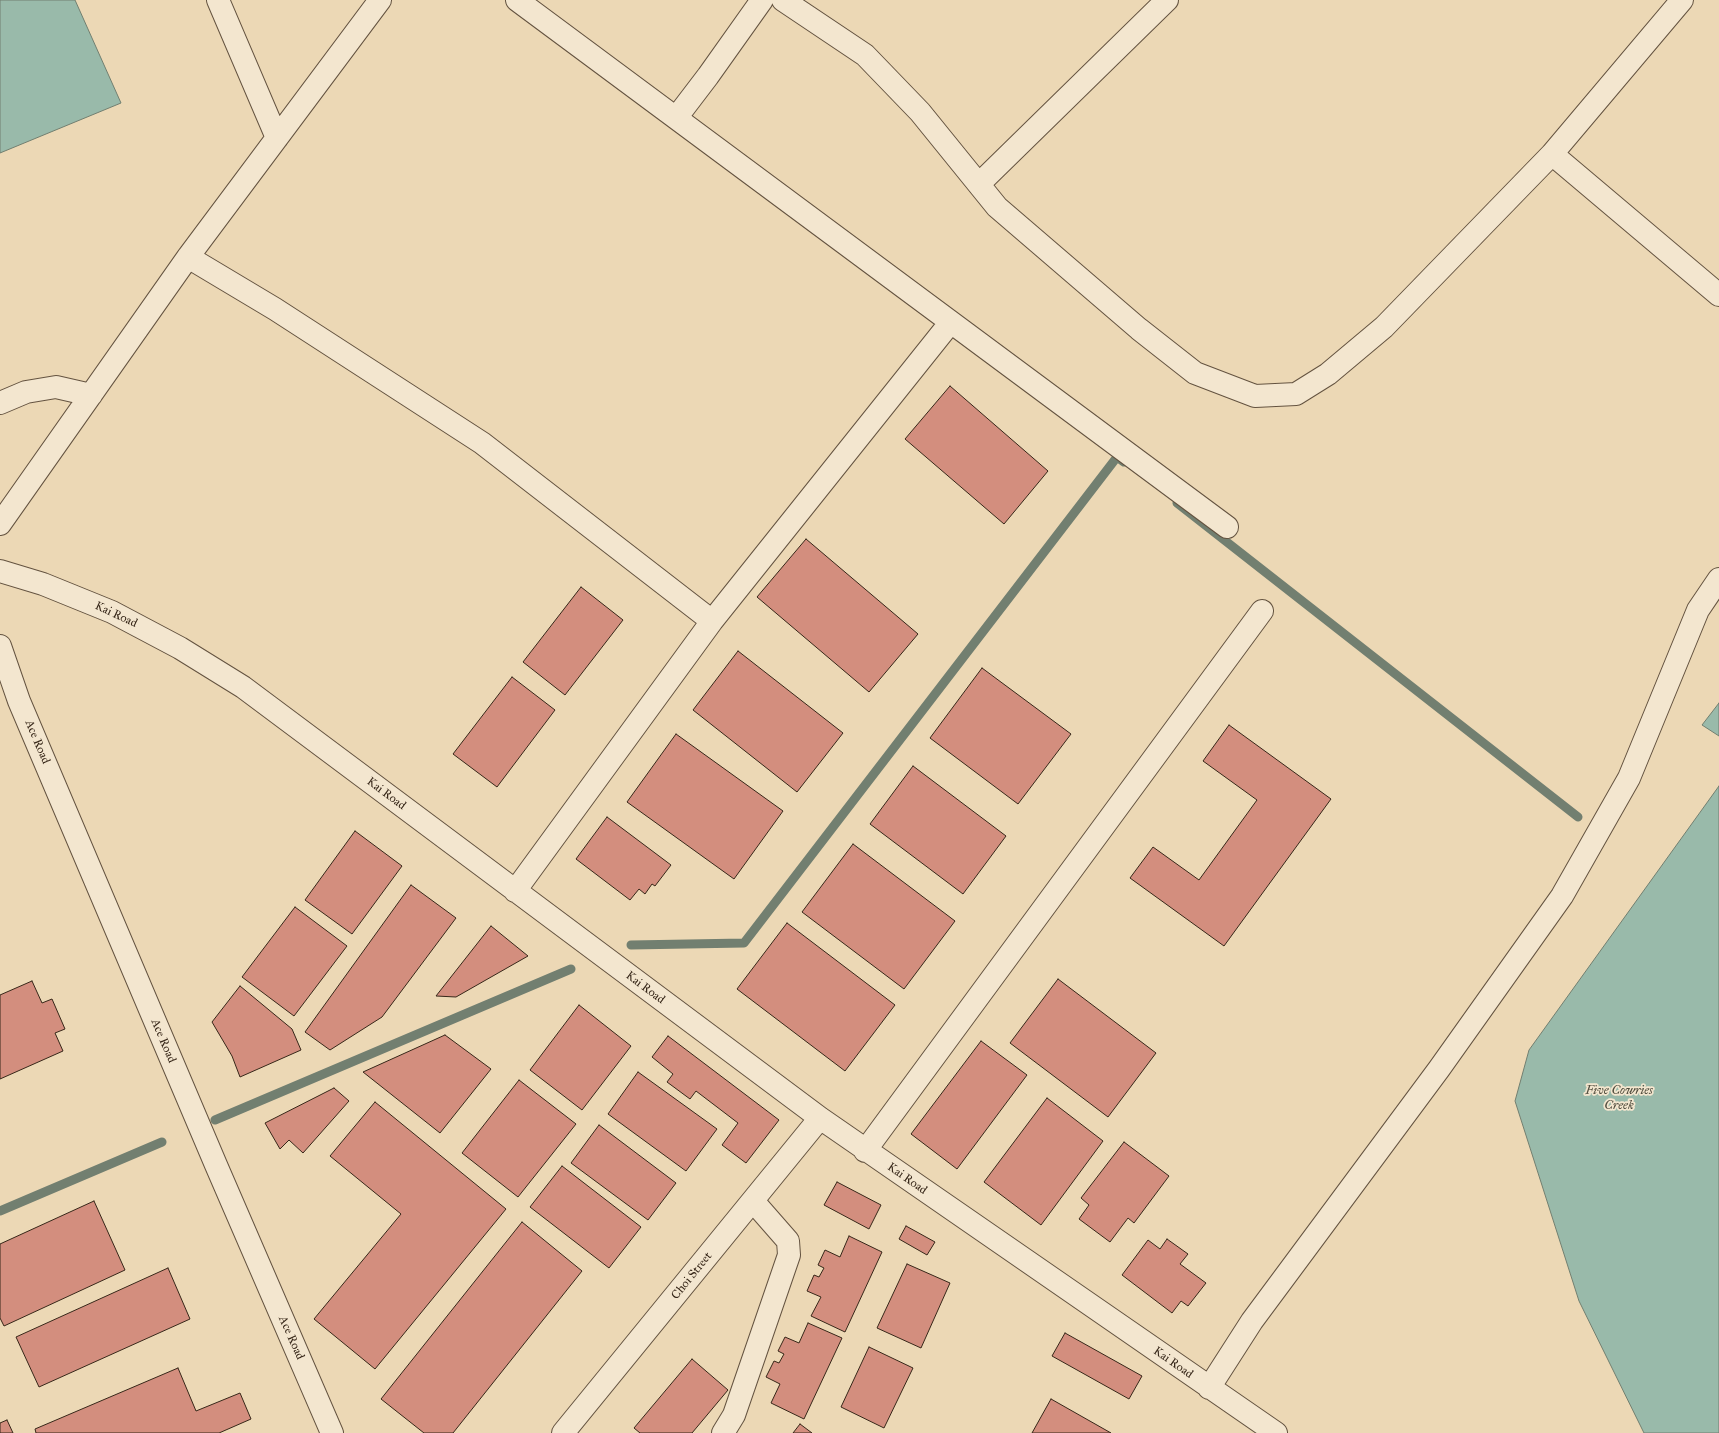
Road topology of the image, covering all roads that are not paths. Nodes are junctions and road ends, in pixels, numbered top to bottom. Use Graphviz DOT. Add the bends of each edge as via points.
graph roads {
  1 [pos="218,0"];
  2 [pos="380,0"];
  3 [pos="762,0"];
  4 [pos="783,0"];
  5 [pos="1167,0"];
  6 [pos="1682,0"];
  7 [pos="531,4"];
  8 [pos="676,118"];
  9 [pos="277,138"];
  10 [pos="1552,154"];
  11 [pos="979,184"];
  12 [pos="188,257"];
  13 [pos="1719,295"];
  14 [pos="950,322"];
  15 [pos="91,395"];
  16 [pos="0,403"];
  17 [pos="0,524"];
  18 [pos="1227,527"];
  19 [pos="0,571"];
  20 [pos="1719,579"];
  21 [pos="1262,611"];
  22 [pos="712,621"];
  23 [pos="0,646"];
  24 [pos="515,891"];
  25 [pos="820,1118"];
  26 [pos="866,1151"];
  27 [pos="753,1201"];
  28 [pos="1209,1388"];
  29 [pos="332,1433"];
  30 [pos="563,1433"];
  31 [pos="723,1433"];
  32 [pos="1276,1433"];
  1 -- 9 [label="street"];
  2 -- 9 [label="street"];
  3 -- 8 [label="street"];
  4 -- 11 [label="street" via="865,55 920,112"];
  5 -- 11 [label="street"];
  6 -- 10 [label="street"];
  7 -- 8 [label="street"];
  8 -- 14 [label="street"];
  9 -- 12 [label="street"];
  10 -- 11 [label="street" via="1384,328 1328,374 1296,394 1255,396 1195,373 1139,329 997,207"];
  10 -- 13 [label="street"];
  12 -- 15 [label="street"];
  12 -- 22 [label="street" via="275,309 482,444"];
  14 -- 18 [label="street"];
  14 -- 22 [label="street"];
  15 -- 16 [label="street" via="56,387 26,392"];
  15 -- 17 [label="street"];
  19 -- 24 [label="street, Kai Road" via="43,584 112,612 180,648 237,683"];
  20 -- 28 [label="street" via="1698,610 1628,778 1562,896 1439,1069 1252,1321"];
  21 -- 26 [label="street"];
  22 -- 24 [label="street"];
  23 -- 29 [label="street, Ace Road" via="22,708"];
  24 -- 25 [label="street, Kai Road"];
  25 -- 26 [label="street, Kai Road"];
  25 -- 27 [label="street, Choi Street"];
  26 -- 28 [label="street, Kai Road"];
  27 -- 30 [label="street, Choi Street"];
  27 -- 31 [label="street" via="788,1241 789,1255 734,1415"];
  28 -- 32 [label="street, Kai Road"];
}
